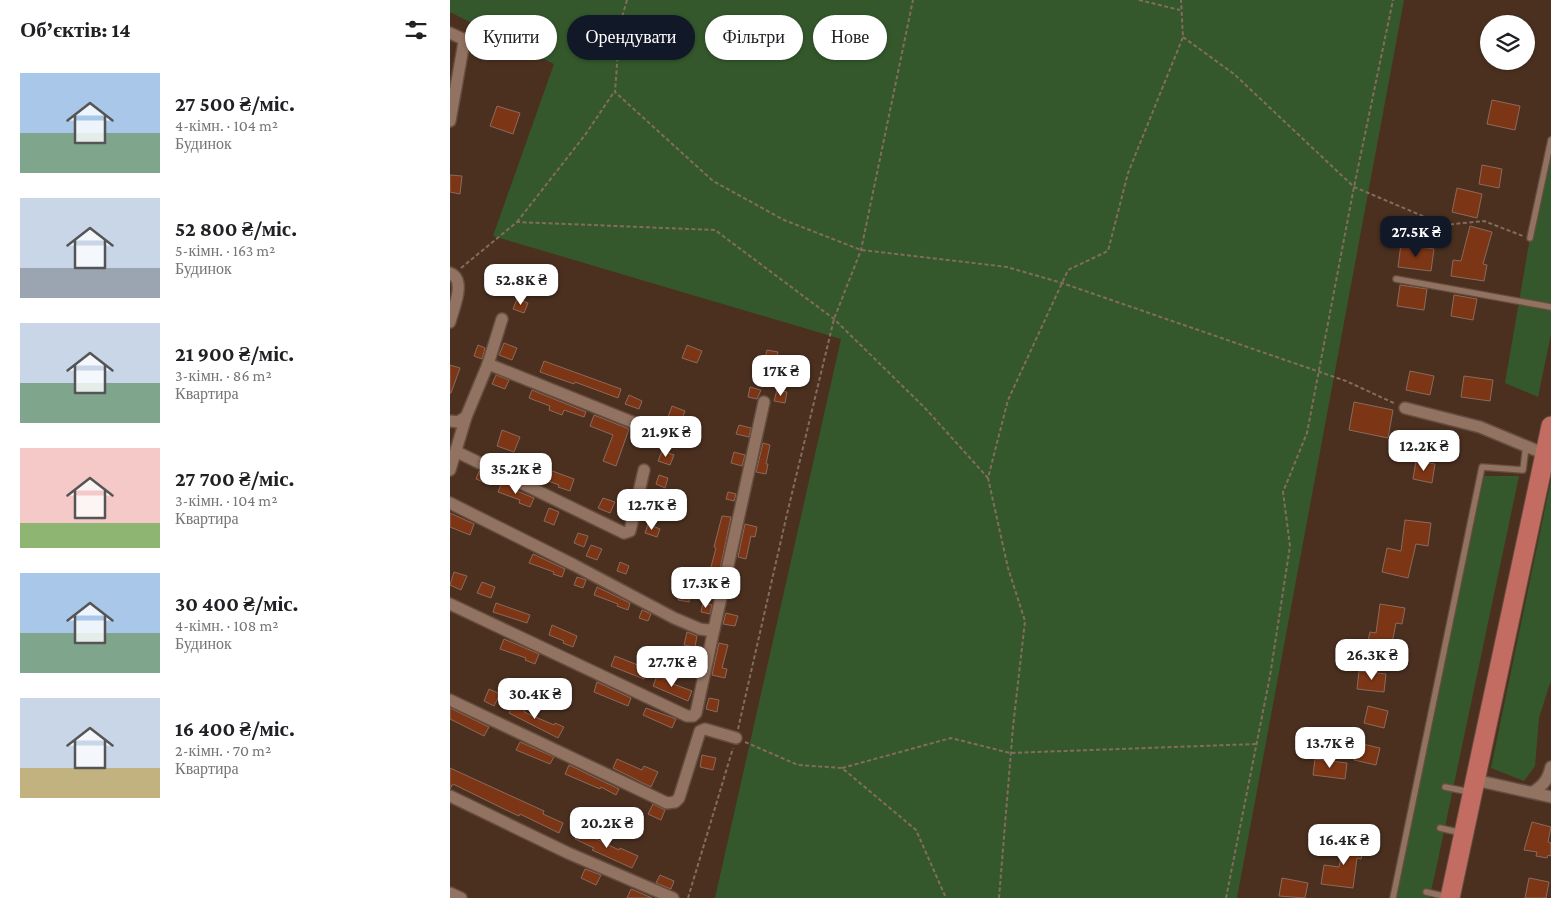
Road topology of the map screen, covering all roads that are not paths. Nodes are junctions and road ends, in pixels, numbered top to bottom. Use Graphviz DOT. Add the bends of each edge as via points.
graph roads {
  1 [pos="450,33"];
  2 [pos="450,121"];
  3 [pos="1551,140"];
  4 [pos="1530,238"];
  5 [pos="452,274"];
  6 [pos="1396,279"];
  7 [pos="1551,307"];
  8 [pos="502,319"];
  9 [pos="450,322"];
  10 [pos="488,364"];
  11 [pos="764,402"];
  12 [pos="1405,408"];
  13 [pos="466,417"];
  14 [pos="450,421"];
  15 [pos="652,430"];
  16 [pos="1550,433"];
  17 [pos="1526,446"];
  18 [pos="456,452"];
  19 [pos="1545,454"];
  20 [pos="450,470"];
  21 [pos="644,470"];
  22 [pos="450,503"];
  23 [pos="450,604"];
  24 [pos="714,629"];
  25 [pos="450,700"];
  26 [pos="736,738"];
  27 [pos="1551,767"];
  28 [pos="1474,786"];
  29 [pos="1445,787"];
  30 [pos="1533,792"];
  31 [pos="450,796"];
  32 [pos="1551,797"];
  33 [pos="1440,828"];
  34 [pos="1464,833"];
  35 [pos="1426,892"];
  36 [pos="450,893"];
  37 [pos="461,898"];
  38 [pos="673,898"];
  39 [pos="1393,898"];
  40 [pos="1450,898"];
  1 -- 2 [label="street" via="463,39 464,46"];
  3 -- 4 [label="lane"];
  5 -- 9 [label="street" via="459,284"];
  6 -- 7 [label="lane"];
  8 -- 10 [label="street"];
  10 -- 13 [label="street"];
  10 -- 15 [label="street"];
  11 -- 24 [label="street"];
  12 -- 17 [label="street" via="1480,426"];
  13 -- 14 [label="street" via="458,422"];
  13 -- 18 [label="street"];
  16 -- 19 [label="highway"];
  17 -- 19 [label="street"];
  17 -- 39 [label="lane" via="1522,470 1482,467"];
  18 -- 20 [label="street"];
  18 -- 21 [label="street" via="624,533 630,531"];
  19 -- 28 [label="highway"];
  22 -- 24 [label="street" via="674,618 700,629"];
  23 -- 24 [label="street" via="687,716 696,712"];
  25 -- 26 [label="street" via="667,803 679,798 700,731 705,729"];
  27 -- 30 [label="street" via="1542,787"];
  28 -- 29 [label="lane"];
  28 -- 30 [label="street"];
  28 -- 34 [label="highway"];
  30 -- 32 [label="street"];
  31 -- 38 [label="street" via="568,853"];
  33 -- 34 [label="lane"];
  34 -- 40 [label="highway"];
  35 -- 40 [label="lane"];
  36 -- 37 [label="street"];
}
